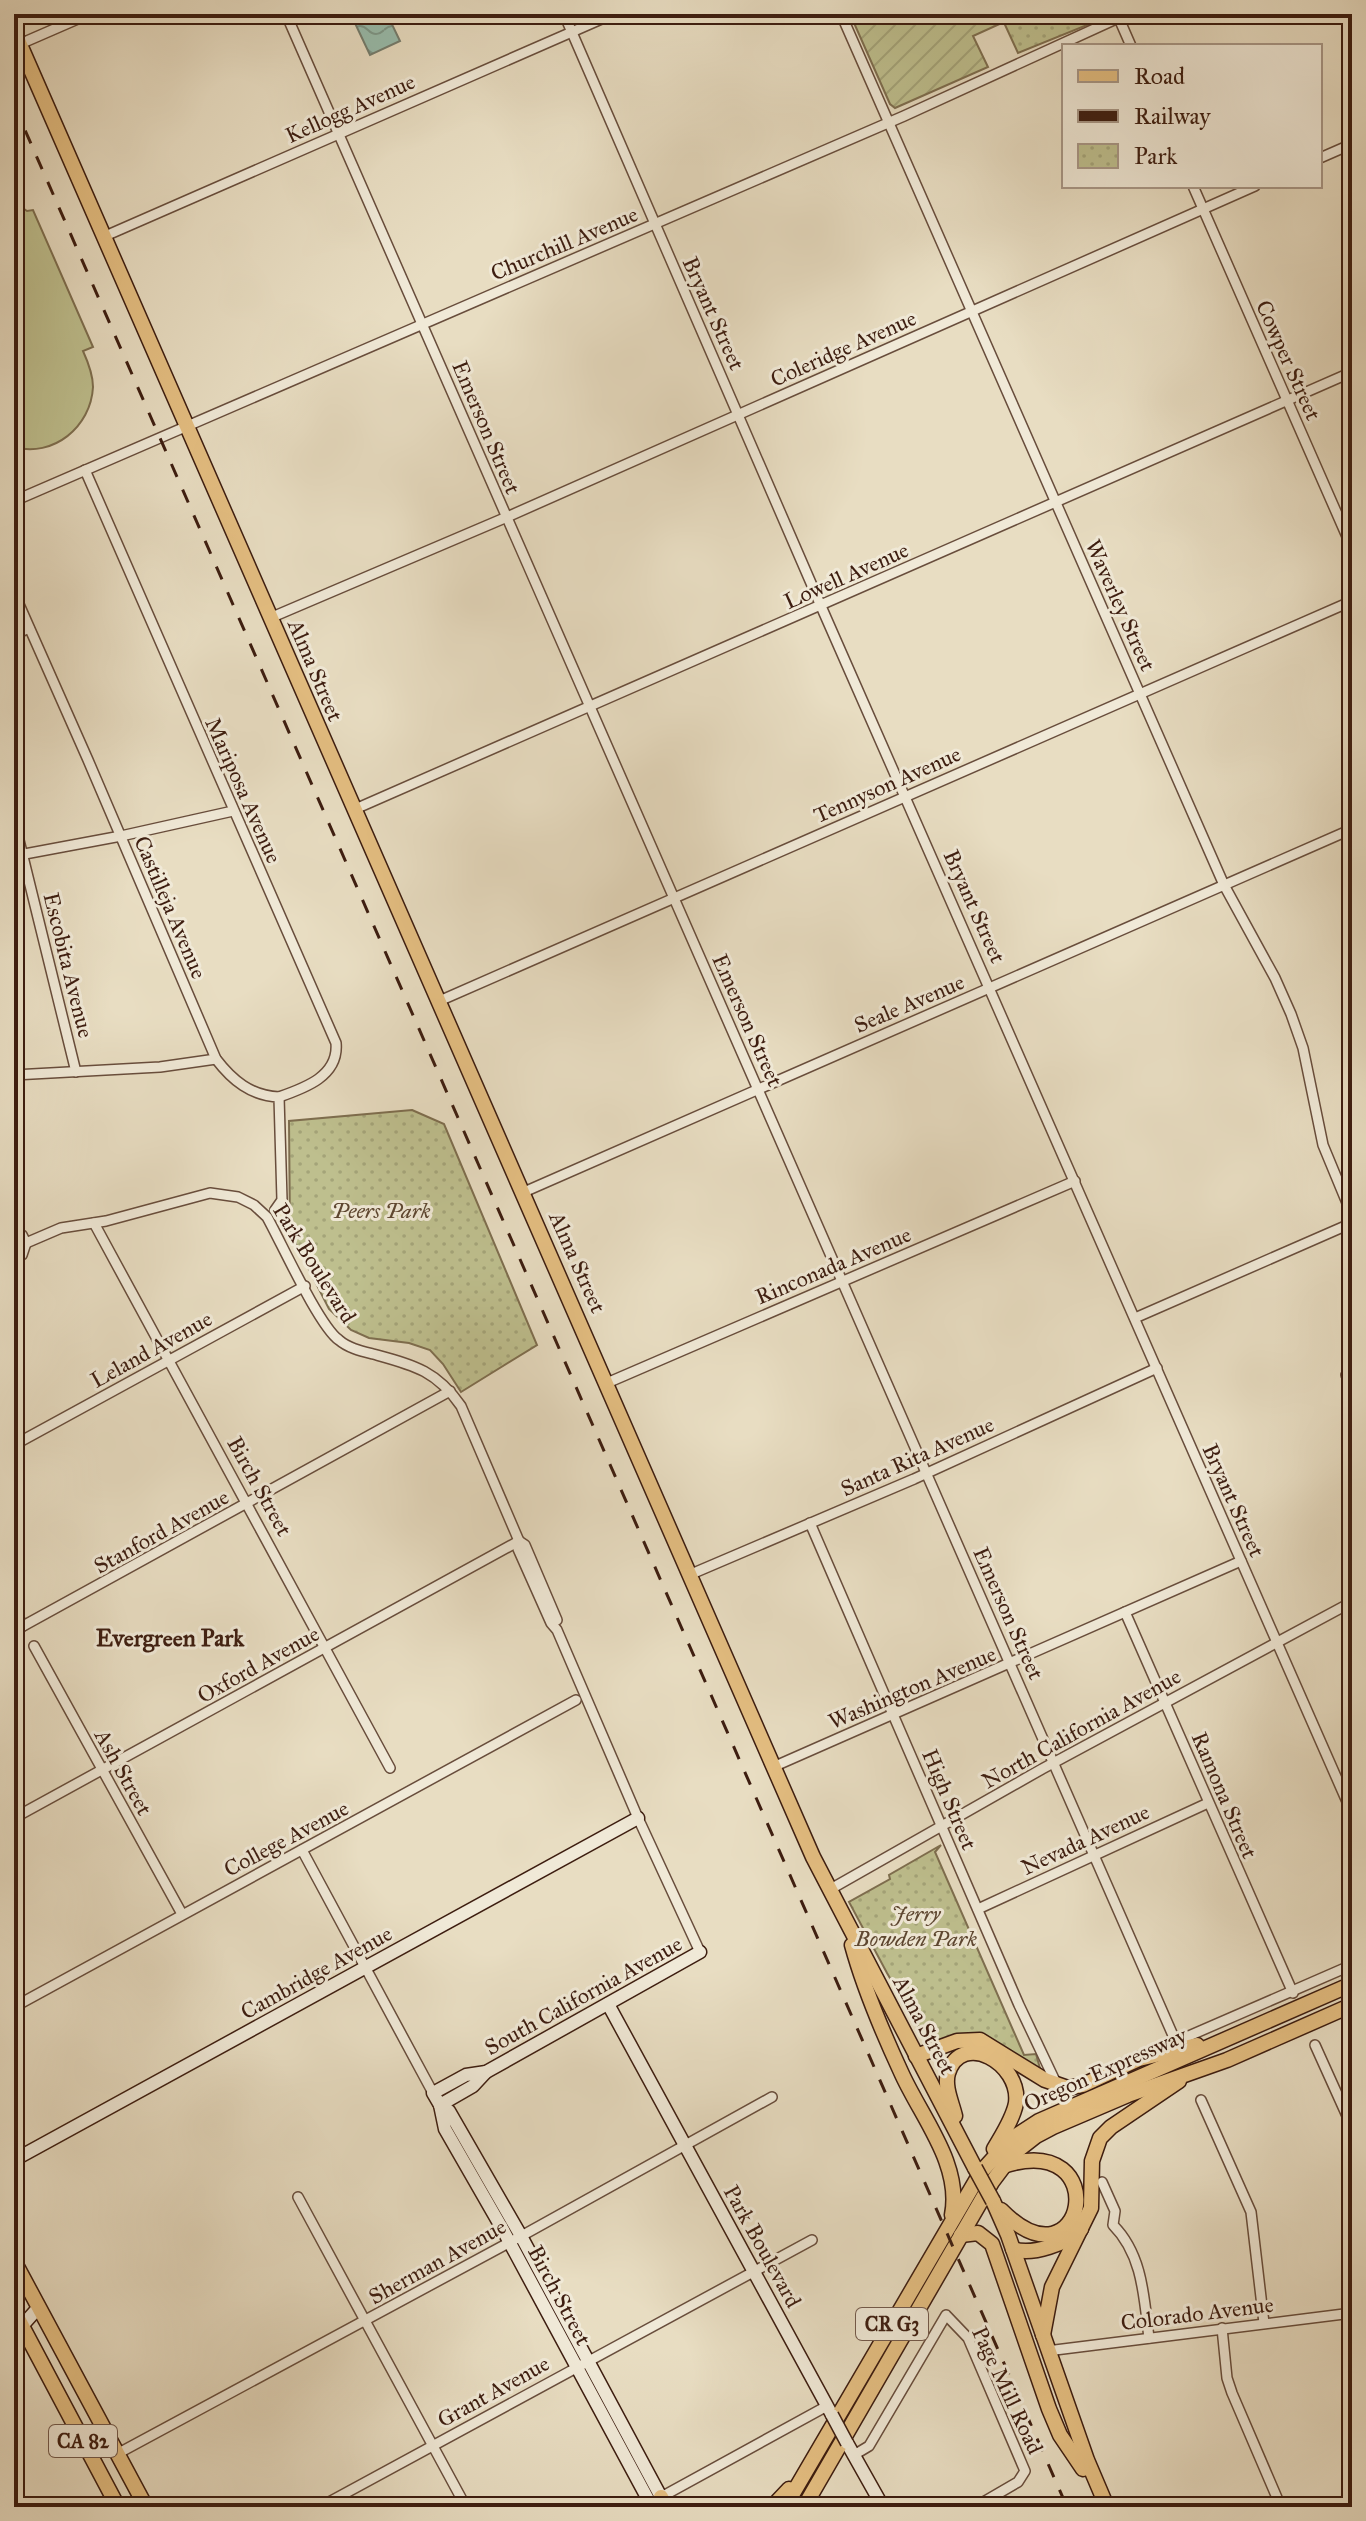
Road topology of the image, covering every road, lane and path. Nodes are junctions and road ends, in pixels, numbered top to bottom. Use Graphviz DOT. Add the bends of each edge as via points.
graph roads {
  1 [pos="89,14"];
  2 [pos="286,14"];
  3 [pos="564,14"];
  4 [pos="613,14"];
  5 [pos="841,14"];
  6 [pos="1121,15"];
  7 [pos="572,32"];
  8 [pos="17,38"];
  9 [pos="1130,44"];
  10 [pos="890,122"];
  11 [pos="339,133"];
  12 [pos="1352,144"];
  13 [pos="1322,157"];
  14 [pos="1194,188"];
  15 [pos="1250,188"];
  16 [pos="1203,209"];
  17 [pos="655,223"];
  18 [pos="103,237"];
  19 [pos="972,311"];
  20 [pos="423,324"];
  21 [pos="1352,372"];
  22 [pos="1287,400"];
  23 [pos="739,413"];
  24 [pos="185,427"];
  25 [pos="85,470"];
  26 [pos="14,501"];
  27 [pos="1056,502"];
  28 [pos="507,517"];
  29 [pos="1352,548"];
  30 [pos="14,593"];
  31 [pos="1352,601"];
  32 [pos="821,606"];
  33 [pos="270,618"];
  34 [pos="29,628"];
  35 [pos="14,635"];
  36 [pos="1140,694"];
  37 [pos="589,707"];
  38 [pos="906,795"];
  39 [pos="353,810"];
  40 [pos="233,811"];
  41 [pos="14,820"];
  42 [pos="1352,829"];
  43 [pos="121,836"];
  44 [pos="19,855"];
  45 [pos="1224,885"];
  46 [pos="674,897"];
  47 [pos="991,987"];
  48 [pos="437,1002"];
  49 [pos="216,1059"];
  50 [pos="76,1072"];
  51 [pos="14,1075"];
  52 [pos="758,1087"];
  53 [pos="279,1097"];
  54 [pos="1075,1181"];
  55 [pos="524,1192"];
  56 [pos="275,1210"];
  57 [pos="1352,1215"];
  58 [pos="94,1223"];
  59 [pos="1352,1223"];
  60 [pos="14,1231"];
  61 [pos="26,1243"];
  62 [pos="14,1259"];
  63 [pos="842,1280"];
  64 [pos="305,1286"];
  65 [pos="1135,1318"];
  66 [pos="169,1360"];
  67 [pos="1157,1368"];
  68 [pos="607,1383"];
  69 [pos="450,1391"];
  70 [pos="14,1445"];
  71 [pos="927,1473"];
  72 [pos="247,1504"];
  73 [pos="810,1523"];
  74 [pos="519,1541"];
  75 [pos="1241,1561"];
  76 [pos="689,1575"];
  77 [pos="1352,1602"];
  78 [pos="14,1609"];
  79 [pos="1125,1612"];
  80 [pos="19,1628"];
  81 [pos="1277,1641"];
  82 [pos="34,1646"];
  83 [pos="326,1647"];
  84 [pos="1012,1663"];
  85 [pos="576,1700"];
  86 [pos="1166,1703"];
  87 [pos="893,1714"];
  88 [pos="1054,1763"];
  89 [pos="773,1767"];
  90 [pos="390,1768"];
  91 [pos="102,1770"];
  92 [pos="1208,1803"];
  93 [pos="1352,1813"];
  94 [pos="14,1818"];
  95 [pos="638,1818"];
  96 [pos="941,1826"];
  97 [pos="302,1850"];
  98 [pos="1093,1855"];
  99 [pos="829,1890"];
  100 [pos="978,1909"];
  101 [pos="182,1914"];
  102 [pos="844,1918"];
  103 [pos="700,1952"];
  104 [pos="1352,1965"];
  105 [pos="365,1968"];
  106 [pos="1352,1984"];
  107 [pos="1293,1993"];
  108 [pos="608,2004"];
  109 [pos="1352,2005"];
  110 [pos="14,2007"];
  111 [pos="1175,2040"];
  112 [pos="1225,2040"];
  113 [pos="1315,2045"];
  114 [pos="916,2056"];
  115 [pos="1139,2059"];
  116 [pos="1186,2076"];
  117 [pos="1061,2087"];
  118 [pos="772,2097"];
  119 [pos="437,2099"];
  120 [pos="1201,2100"];
  121 [pos="1352,2127"];
  122 [pos="962,2140"];
  123 [pos="685,2145"];
  124 [pos="14,2160"];
  125 [pos="1003,2166"];
  126 [pos="978,2170"];
  127 [pos="1102,2182"];
  128 [pos="298,2197"];
  129 [pos="993,2201"];
  130 [pos="1086,2222"];
  131 [pos="954,2233"];
  132 [pos="515,2239"];
  133 [pos="812,2240"];
  134 [pos="1013,2249"];
  135 [pos="14,2261"];
  136 [pos="755,2271"];
  137 [pos="38,2308"];
  138 [pos="14,2311"];
  139 [pos="1352,2313"];
  140 [pos="366,2321"];
  141 [pos="46,2322"];
  142 [pos="1264,2323"];
  143 [pos="18,2328"];
  144 [pos="1222,2328"];
  145 [pos="1149,2338"];
  146 [pos="1045,2344"];
  147 [pos="588,2360"];
  148 [pos="576,2367"];
  149 [pos="829,2410"];
  150 [pos="433,2445"];
  151 [pos="117,2454"];
  152 [pos="854,2455"];
  153 [pos="803,2475"];
  154 [pos="655,2504"];
  155 [pos="118,2507"];
  156 [pos="146,2507"];
  157 [pos="320,2507"];
  158 [pos="466,2507"];
  159 [pos="772,2507"];
  160 [pos="785,2507"];
  161 [pos="804,2507"];
  162 [pos="883,2507"];
  163 [pos="975,2507"];
  164 [pos="1106,2507"];
  165 [pos="1281,2507"];
  1 -- 8 [label="street"];
  2 -- 11 [label="street, Emerson Street"];
  3 -- 7 [label="street, Bryant Street"];
  4 -- 7 [label="street, Kellogg Avenue"];
  5 -- 10 [label="street, Waverley Street"];
  6 -- 9 [label="street"];
  6 -- 10 [label="street, Churchill Avenue"];
  7 -- 11 [label="street, Kellogg Avenue"];
  7 -- 17 [label="street, Bryant Street"];
  8 -- 18 [label="main road, Alma Street"];
  10 -- 17 [label="street, Churchill Avenue"];
  10 -- 19 [label="street, Waverley Street"];
  11 -- 18 [label="street, Kellogg Avenue"];
  11 -- 20 [label="street, Emerson Street"];
  12 -- 13 [label="street"];
  14 -- 16 [label="street, Cowper Street"];
  15 -- 16 [label="street, Coleridge Avenue"];
  16 -- 19 [label="street, Coleridge Avenue"];
  16 -- 22 [label="street, Cowper Street"];
  17 -- 20 [label="street, Churchill Avenue"];
  17 -- 23 [label="street, Bryant Street"];
  18 -- 24 [label="main road, Alma Street"];
  19 -- 23 [label="street, Coleridge Avenue"];
  19 -- 27 [label="street, Waverley Street"];
  20 -- 24 [label="street, Churchill Avenue"];
  20 -- 28 [label="street, Emerson Street"];
  21 -- 22 [label="street, Lowell Avenue"];
  22 -- 27 [label="street, Lowell Avenue"];
  22 -- 29 [label="street, Cowper Street"];
  23 -- 28 [label="street, Coleridge Avenue"];
  23 -- 32 [label="street, Bryant Street"];
  24 -- 25 [label="street, Churchill Avenue"];
  24 -- 33 [label="main road, Alma Street"];
  25 -- 26 [label="street, Churchill Avenue"];
  25 -- 40 [label="street, Mariposa Avenue"];
  27 -- 32 [label="street, Lowell Avenue"];
  27 -- 36 [label="street, Waverley Street"];
  28 -- 33 [label="street, Coleridge Avenue"];
  28 -- 37 [label="street, Emerson Street"];
  30 -- 34 [label="street, Castilleja Avenue"];
  31 -- 36 [label="street, Tennyson Avenue"];
  32 -- 37 [label="street, Lowell Avenue"];
  32 -- 38 [label="street, Bryant Street"];
  33 -- 39 [label="main road, Alma Street"];
  34 -- 35 [label="street"];
  34 -- 43 [label="street, Castilleja Avenue"];
  36 -- 38 [label="street, Tennyson Avenue"];
  36 -- 45 [label="street, Waverley Street"];
  37 -- 39 [label="street, Lowell Avenue"];
  37 -- 46 [label="street, Emerson Street"];
  38 -- 46 [label="street, Tennyson Avenue"];
  38 -- 47 [label="street, Bryant Street"];
  39 -- 48 [label="main road, Alma Street"];
  40 -- 43 [label="street"];
  40 -- 53 [label="street, Mariposa Avenue" via="336,1043 329,1071"];
  41 -- 44 [label="street, Escobita Avenue"];
  42 -- 45 [label="street, Seale Avenue"];
  43 -- 44 [label="street"];
  43 -- 49 [label="street, Castilleja Avenue"];
  44 -- 50 [label="street, Escobita Avenue"];
  45 -- 47 [label="street, Seale Avenue"];
  45 -- 57 [label="street, Waverley Street" via="1294,1023 1323,1145"];
  46 -- 48 [label="street, Tennyson Avenue"];
  46 -- 52 [label="street, Emerson Street"];
  47 -- 52 [label="street, Seale Avenue"];
  47 -- 54 [label="street, Bryant Street"];
  48 -- 55 [label="main road, Alma Street"];
  49 -- 50 [label="street"];
  49 -- 53 [label="street, Castilleja Avenue" via="250,1091"];
  50 -- 51 [label="street"];
  52 -- 55 [label="street, Seale Avenue"];
  52 -- 63 [label="street, Emerson Street"];
  53 -- 56 [label="street" via="282,1200"];
  54 -- 63 [label="street, Rinconada Avenue"];
  54 -- 65 [label="street, Bryant Street"];
  55 -- 68 [label="main road, Alma Street"];
  58 -- 61 [label="street, Park Boulevard" via="61,1228"];
  58 -- 64 [label="street, Park Boulevard" via="210,1193 233,1195 267,1217"];
  58 -- 66 [label="street, Birch Street"];
  59 -- 65 [label="street"];
  60 -- 61 [label="street"];
  61 -- 62 [label="street"];
  63 -- 68 [label="street, Rinconada Avenue"];
  63 -- 71 [label="street, Emerson Street"];
  64 -- 66 [label="street, Leland Avenue"];
  64 -- 69 [label="street, Park Boulevard" via="331,1333 343,1344 418,1366"];
  65 -- 67 [label="street, Bryant Street"];
  66 -- 70 [label="street, Leland Avenue"];
  66 -- 72 [label="street, Birch Street"];
  67 -- 71 [label="street, Santa Rita Avenue"];
  67 -- 75 [label="street, Bryant Street"];
  68 -- 76 [label="main road, Alma Street"];
  69 -- 72 [label="street, Stanford Avenue"];
  69 -- 74 [label="street, Park Boulevard"];
  71 -- 73 [label="street, Santa Rita Avenue"];
  71 -- 84 [label="street, Emerson Street"];
  72 -- 80 [label="street, Stanford Avenue"];
  72 -- 83 [label="street, Birch Street"];
  73 -- 76 [label="street, Santa Rita Avenue"];
  73 -- 87 [label="street, High Street"];
  74 -- 83 [label="street, Oxford Avenue"];
  74 -- 95 [label="street, Park Boulevard" via="518,1549 551,1623 557,1625"];
  75 -- 79 [label="street, Washington Avenue"];
  75 -- 81 [label="street, Bryant Street"];
  76 -- 89 [label="main road, Alma Street"];
  77 -- 81 [label="street, North California Avenue"];
  78 -- 80 [label="street"];
  79 -- 84 [label="street, Washington Avenue"];
  79 -- 86 [label="street, Ramona Street"];
  81 -- 86 [label="street, North California Avenue"];
  81 -- 93 [label="street, Bryant Street"];
  82 -- 91 [label="street, Ash Street"];
  83 -- 90 [label="street, Birch Street"];
  83 -- 91 [label="street, Oxford Avenue"];
  84 -- 87 [label="street, Washington Avenue"];
  84 -- 88 [label="street, Emerson Street"];
  85 -- 97 [label="street, College Avenue"];
  86 -- 88 [label="street, North California Avenue"];
  86 -- 92 [label="street, Ramona Street"];
  87 -- 89 [label="street, Washington Avenue"];
  87 -- 96 [label="street, High Street"];
  88 -- 96 [label="street, North California Avenue"];
  88 -- 98 [label="street, Emerson Street"];
  89 -- 99 [label="main road, Alma Street"];
  91 -- 94 [label="street, Oxford Avenue"];
  91 -- 101 [label="street, Ash Street"];
  92 -- 98 [label="street, Nevada Avenue"];
  92 -- 107 [label="street, Ramona Street"];
  95 -- 103 [label="street, Park Boulevard"];
  95 -- 105 [label="street, Cambridge Avenue"];
  96 -- 99 [label="street, North California Avenue"];
  96 -- 100 [label="street, High Street"];
  97 -- 101 [label="street, College Avenue"];
  97 -- 105 [label="street, Birch Street"];
  98 -- 100 [label="street, Nevada Avenue"];
  98 -- 111 [label="street, Emerson Street"];
  99 -- 102 [label="main road, Alma Street"];
  100 -- 117 [label="street, High Street" via="1053,2080"];
  101 -- 110 [label="street, College Avenue"];
  102 -- 114 [label="main road, Alma Street"];
  102 -- 131 [label="main road" via="866,1991 951,2175"];
  103 -- 108 [label="street, South California Avenue"];
  104 -- 107 [label="street"];
  105 -- 119 [label="street, Birch Street"];
  105 -- 124 [label="street, Cambridge Avenue"];
  106 -- 112 [label="main road, Oregon Expressway / CR G3"];
  107 -- 111 [label="street"];
  108 -- 119 [label="street, South California Avenue" via="486,2072 466,2075"];
  108 -- 123 [label="street, Park Boulevard"];
  109 -- 116 [label="main road, Oregon Expressway / CR G3"];
  111 -- 115 [label="street"];
  112 -- 115 [label="main road"];
  112 -- 126 [label="main road, Oregon Expressway / CR G3" via="1030,2126"];
  113 -- 121 [label="street"];
  114 -- 117 [label="main road" via="954,2042 980,2040"];
  114 -- 122 [label="main road, Alma Street"];
  115 -- 117 [label="main road" via="1083,2085"];
  116 -- 125 [label="main road, Oregon Expressway / CR G3" via="1053,2127 1022,2146"];
  116 -- 130 [label="main road" via="1100,2138 1093,2153"];
  118 -- 123 [label="street, Sherman Avenue"];
  119 -- 132 [label="street, Birch Street" via="449,2111"];
  120 -- 142 [label="street" via="1251,2212"];
  122 -- 126 [label="main road, Alma Street"];
  122 -- 126 [label="main road" via="948,2072 963,2056 987,2055 1007,2071 1016,2097 1009,2121"];
  123 -- 132 [label="street, Sherman Avenue"];
  123 -- 136 [label="street, Park Boulevard"];
  125 -- 129 [label="main road" via="1035,2158 1059,2167 1075,2187 1075,2211 1062,2229 1040,2235 1019,2227"];
  125 -- 131 [label="main road, Oregon Expressway / CR G3"];
  126 -- 129 [label="main road, Alma Street, bridge"];
  126 -- 131 [label="main road, Oregon Expressway / CR G3"];
  127 -- 145 [label="street" via="1115,2211 1113,2225 1128,2243 1140,2273"];
  128 -- 140 [label="street"];
  129 -- 134 [label="main road, Alma Street"];
  130 -- 134 [label="main road" via="1076,2235 1061,2241 1021,2252"];
  130 -- 146 [label="main road" via="1052,2287"];
  131 -- 153 [label="main road, Oregon Expressway / CR G3"];
  131 -- 161 [label="main road, Oregon Expressway / CR G3"];
  131 -- 164 [label="main road" via="978,2233 992,2244 1060,2435"];
  132 -- 140 [label="street, Sherman Avenue"];
  132 -- 147 [label="street, Birch Street"];
  132 -- 148 [label="street, Birch Street"];
  133 -- 136 [label="street, Grant Avenue"];
  134 -- 146 [label="main road, Alma Street"];
  135 -- 137 [label="main road, CA 82"];
  136 -- 147 [label="street, Grant Avenue"];
  136 -- 149 [label="street, Park Boulevard"];
  137 -- 141 [label="main road, CA 82"];
  137 -- 143 [label="street"];
  138 -- 143 [label="main road, CA 82"];
  139 -- 142 [label="street, Colorado Avenue"];
  140 -- 150 [label="street"];
  140 -- 151 [label="street, Sherman Avenue"];
  141 -- 143 [label="street"];
  141 -- 151 [label="main road, CA 82"];
  142 -- 144 [label="street, Colorado Avenue"];
  143 -- 155 [label="main road, CA 82"];
  144 -- 145 [label="street, Colorado Avenue"];
  144 -- 165 [label="street" via="1227,2378"];
  145 -- 146 [label="street, Colorado Avenue"];
  146 -- 164 [label="main road, Alma Street"];
  147 -- 148 [label="street, Grant Avenue"];
  147 -- 154 [label="street, Birch Street"];
  148 -- 150 [label="street, Grant Avenue"];
  148 -- 154 [label="street, Birch Street"];
  149 -- 152 [label="street, Park Boulevard, bridge"];
  149 -- 154 [label="street"];
  150 -- 157 [label="street, Grant Avenue"];
  150 -- 158 [label="street"];
  151 -- 156 [label="main road, CA 82"];
  152 -- 162 [label="street, Park Boulevard"];
  152 -- 163 [label="street, Page Mill Road" via="869,2446 946,2315 968,2338 1025,2471 1018,2482"];
  153 -- 159 [label="main road"];
  153 -- 160 [label="main road, Oregon Expressway / CR G3"];
}
